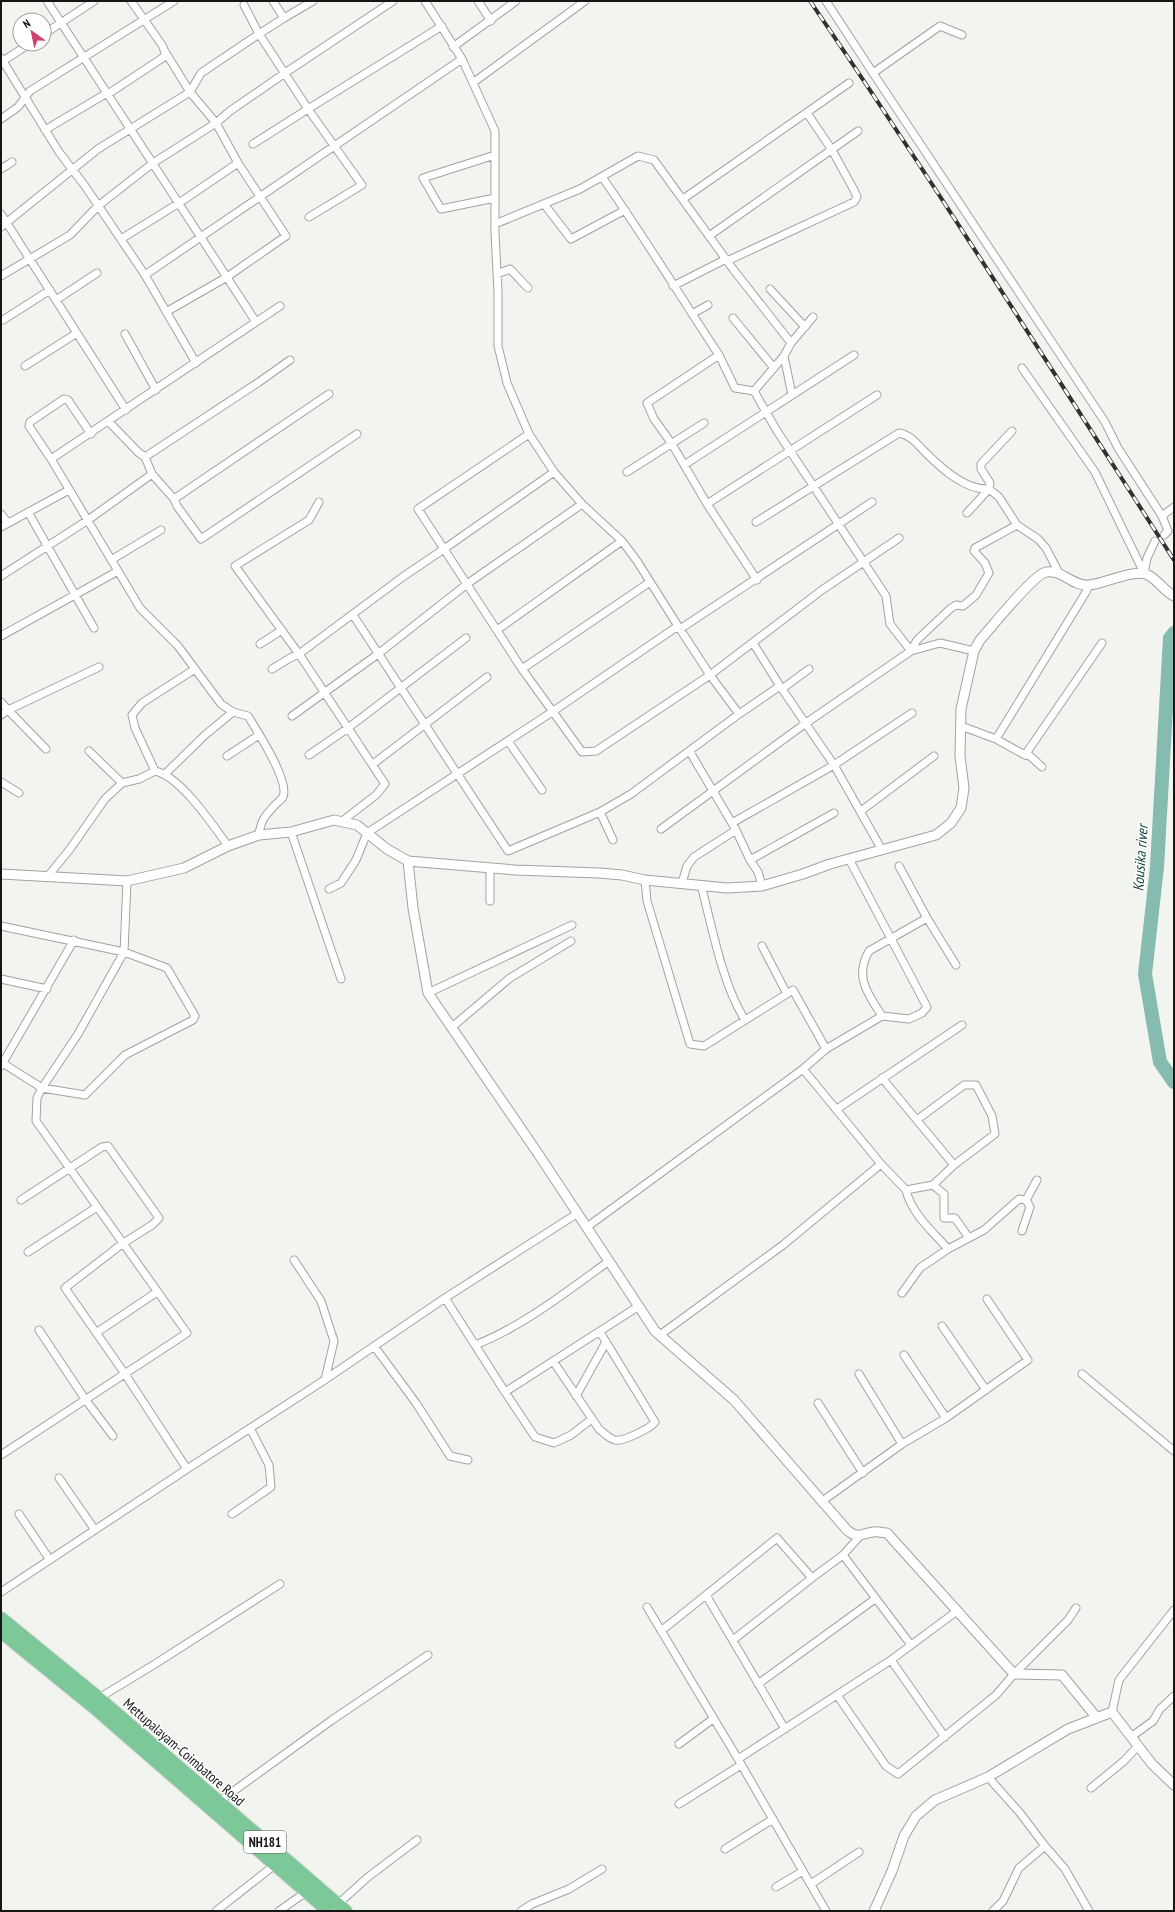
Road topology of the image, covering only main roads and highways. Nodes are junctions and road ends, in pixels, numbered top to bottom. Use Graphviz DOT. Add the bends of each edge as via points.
graph roads {
  1 [pos="1,1618"];
  2 [pos="1,1632"];
  3 [pos="146,1746"];
  4 [pos="215,1806"];
  5 [pos="337,1909"];
  1 -- 3 [label="highway, Mettupalayam-Coimbatore Road / NH181" via="99,1698"];
  2 -- 3 [label="highway, NH181"];
  3 -- 4 [label="highway, Mettupalayam-Coimbatore Road / NH181"];
  4 -- 5 [label="highway, Mettupalayam-Coimbatore Road / NH181"];
  4 -- 5 [label="highway, NH181" via="306,1892"];
}
